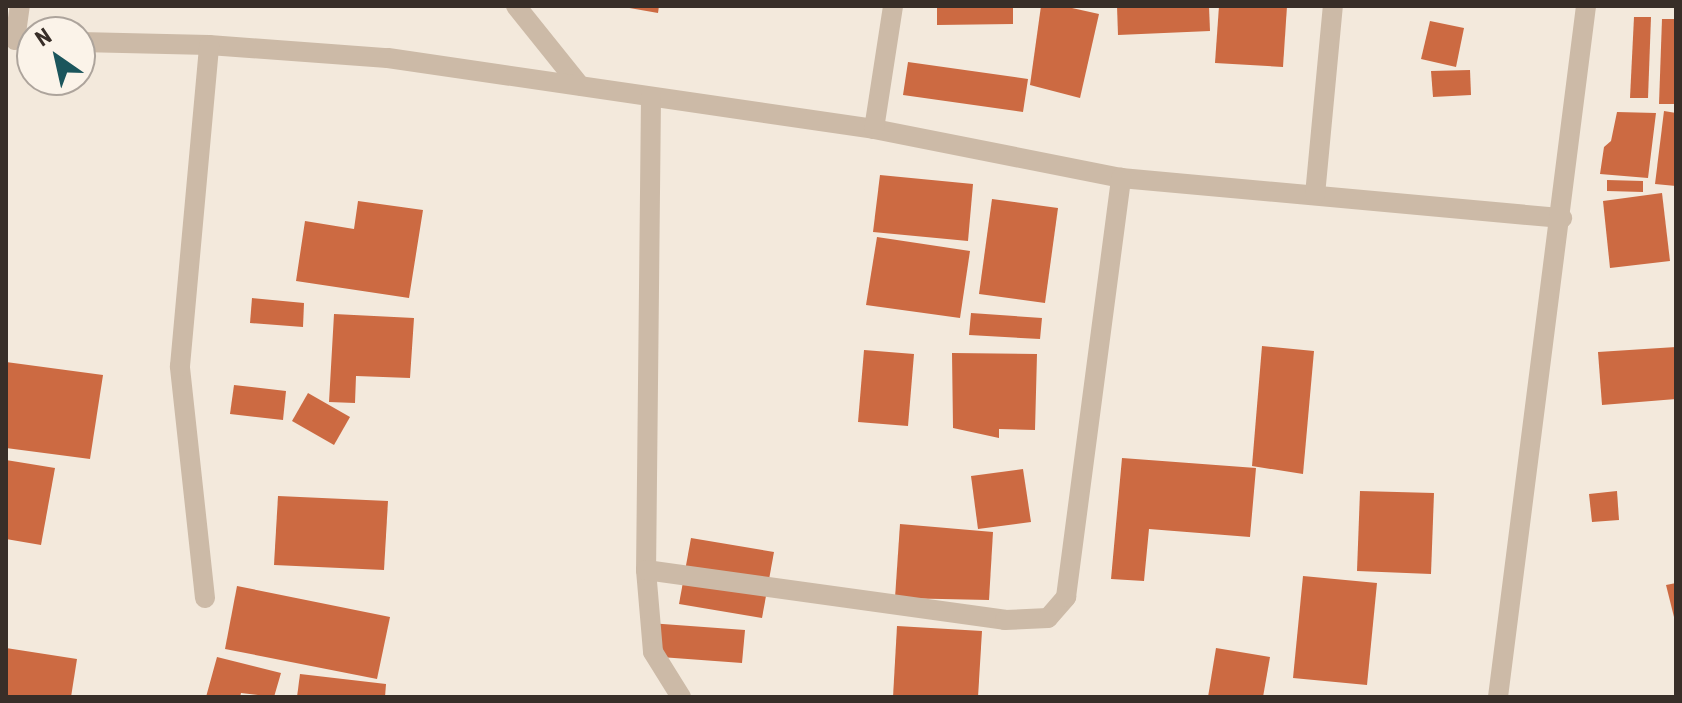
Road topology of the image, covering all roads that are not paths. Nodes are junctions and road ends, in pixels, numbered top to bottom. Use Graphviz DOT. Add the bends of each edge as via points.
graph roads {
  1 [pos="516,6"];
  2 [pos="893,6"];
  3 [pos="1333,6"];
  4 [pos="1586,6"];
  5 [pos="96,42"];
  6 [pos="209,45"];
  7 [pos="580,86"];
  8 [pos="651,97"];
  9 [pos="874,129"];
  10 [pos="1121,178"];
  11 [pos="1315,195"];
  12 [pos="1562,218"];
  13 [pos="646,570"];
  14 [pos="205,598"];
  15 [pos="681,697"];
  16 [pos="1498,697"];
  1 -- 7 [label="street"];
  2 -- 9 [label="street"];
  3 -- 11 [label="street"];
  4 -- 12 [label="street"];
  5 -- 6 [label="street"];
  6 -- 7 [label="street" via="388,58"];
  6 -- 14 [label="street" via="180,366"];
  7 -- 8 [label="street"];
  8 -- 9 [label="street"];
  8 -- 13 [label="street"];
  9 -- 10 [label="street"];
  10 -- 11 [label="street"];
  10 -- 13 [label="street" via="1066,597 1048,618 1005,620"];
  11 -- 12 [label="street"];
  12 -- 16 [label="street"];
  13 -- 15 [label="street" via="653,652"];
}
